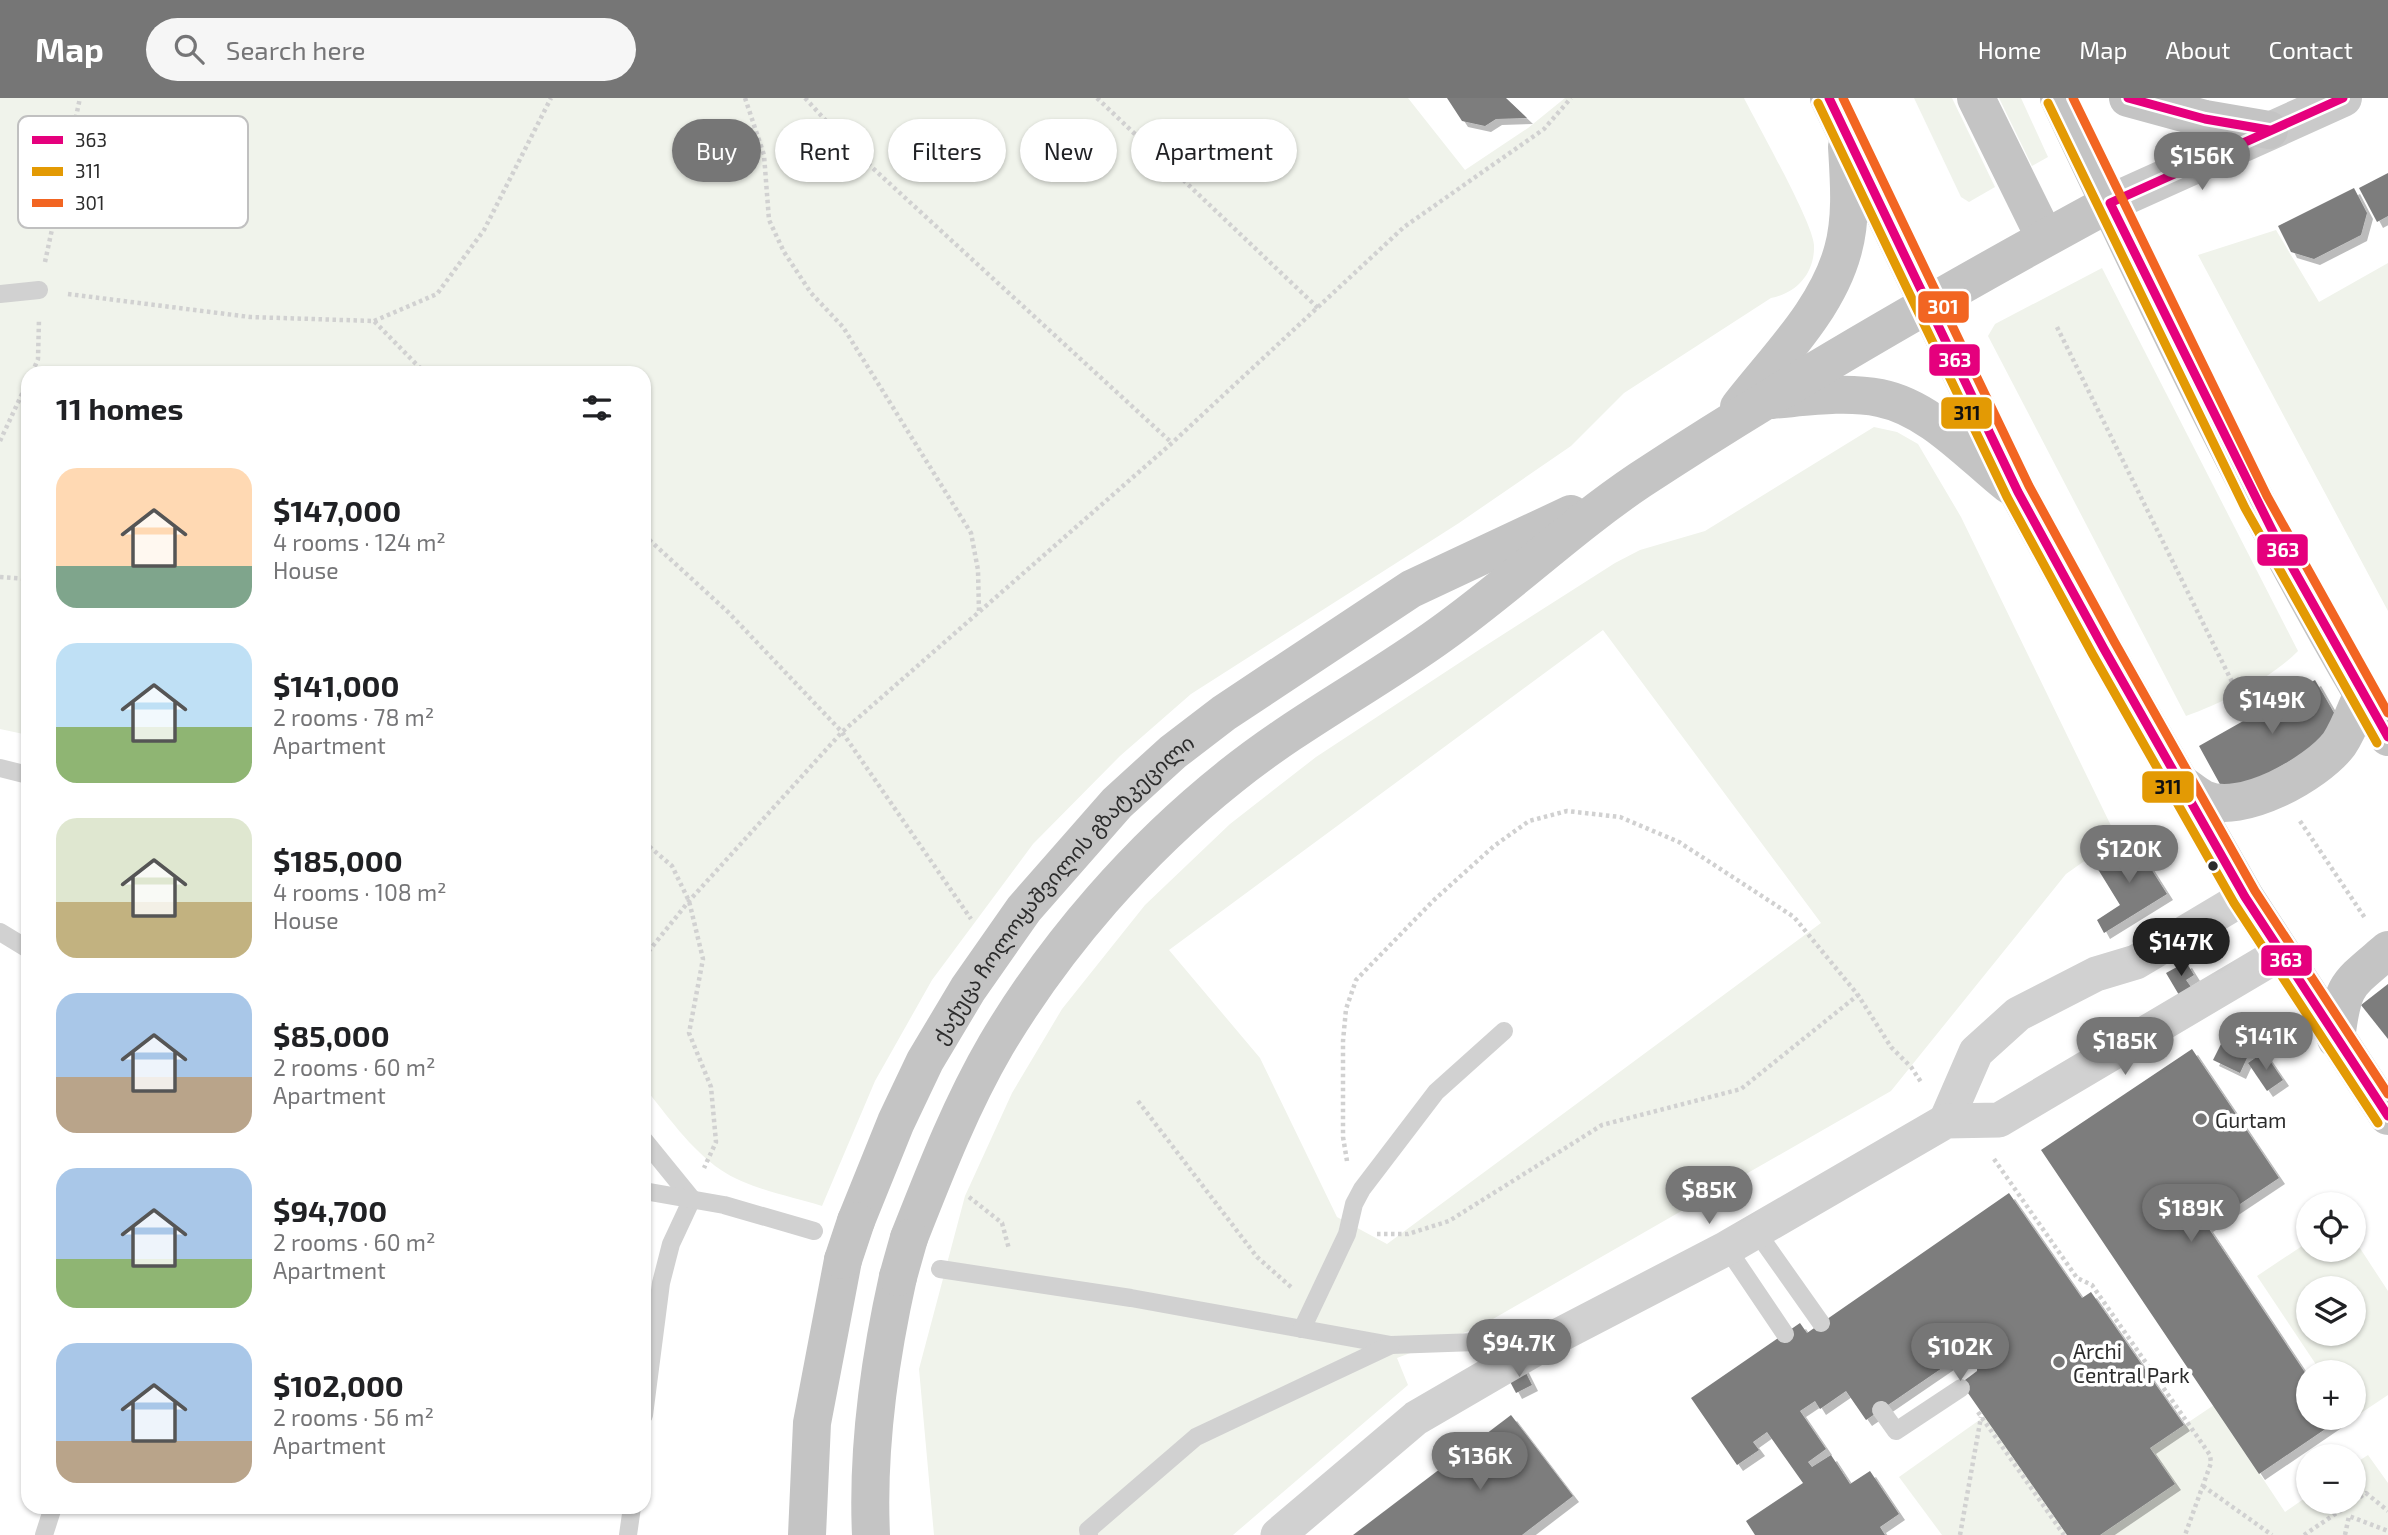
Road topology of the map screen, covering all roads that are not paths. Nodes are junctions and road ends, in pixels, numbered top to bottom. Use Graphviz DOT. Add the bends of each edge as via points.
graph roads {
  1 [pos="1829,98"];
  2 [pos="1976,98"];
  3 [pos="2059,98"];
  4 [pos="2128,98"];
  5 [pos="2343,98"];
  6 [pos="2269,130"];
  7 [pos="1847,135"];
  8 [pos="2110,203"];
  9 [pos="2045,238"];
  10 [pos="39,290"];
  11 [pos="0,294"];
  12 [pos="1928,302"];
  13 [pos="1766,400"];
  14 [pos="1722,428"];
  15 [pos="1636,483"];
  16 [pos="2018,492"];
  17 [pos="2362,695"];
  18 [pos="2388,737"];
  19 [pos="0,768"];
  20 [pos="21,773"];
  21 [pos="2178,781"];
  22 [pos="2245,897"];
  23 [pos="0,932"];
  24 [pos="2378,937"];
  25 [pos="21,945"];
  26 [pos="2281,953"];
  27 [pos="1504,1031"];
  28 [pos="2336,1039"];
  29 [pos="2388,1116"];
  30 [pos="1946,1121"];
  31 [pos="651,1148"];
  32 [pos="651,1192"];
  33 [pos="692,1199"];
  34 [pos="814,1231"];
  35 [pos="1742,1239"];
  36 [pos="940,1269"];
  37 [pos="1821,1323"];
  38 [pos="1301,1329"];
  39 [pos="1785,1334"];
  40 [pos="1552,1339"];
  41 [pos="1391,1345"];
  42 [pos="651,1361"];
  43 [pos="1961,1388"];
  44 [pos="1881,1410"];
  45 [pos="51,1514"];
  46 [pos="631,1514"];
  47 [pos="44,1535"];
  48 [pos="628,1535"];
  49 [pos="807,1535"];
  50 [pos="871,1535"];
  51 [pos="1089,1535"];
  52 [pos="1278,1535"];
  1 -- 7 [label="main road"];
  2 -- 9 [label="main road"];
  3 -- 8 [label="main road"];
  4 -- 6 [label="main road"];
  5 -- 6 [label="main road"];
  6 -- 8 [label="main road"];
  7 -- 12 [label="main road"];
  7 -- 14 [label="main road" via="1847,220 1838,265 1820,302"];
  8 -- 9 [label="main road, ქაქუცა ჩოლოყაშვილის გზატკეცილი"];
  8 -- 17 [label="main road" via="2226,441"];
  9 -- 12 [label="main road, ქაქუცა ჩოლოყაშვილის გზატკეცილი"];
  10 -- 11 [label="lane"];
  12 -- 13 [label="main road, ქაქუცა ჩოლოყაშვილის გზატკეცილი"];
  12 -- 16 [label="main road"];
  13 -- 14 [label="main road, ქაქუცა ჩოლოყაშვილის გზატკეცილი"];
  13 -- 16 [label="main road" via="1850,394 1903,405 1933,422"];
  14 -- 15 [label="main road, ქაქუცა ჩოლოყაშვილის გზატკეცილი"];
  15 -- 49 [label="main road, ქაქუცა ჩოლოყაშვილის გზატკეცილი, bridge" via="1411,589 1224,713 1117,803 1024,909 925,1060 856,1222 843,1260 812,1423"];
  15 -- 50 [label="main road, ქაქუცა ჩოლოყაშვილის გზატკეცილი, bridge" via="1440,635 1275,742 1228,778 1111,889 1036,984 996,1045 909,1238 880,1361 871,1454"];
  16 -- 21 [label="main road"];
  17 -- 18 [label="main road"];
  17 -- 21 [label="main road" via="2338,744 2325,758 2280,787 2228,804 2205,800"];
  19 -- 20 [label="lane"];
  21 -- 22 [label="main road"];
  22 -- 26 [label="main road"];
  22 -- 30 [label="street" via="2136,962 2096,974 2018,1014 1976,1052"];
  23 -- 25 [label="lane"];
  24 -- 28 [label="main road" via="2348,984"];
  26 -- 28 [label="main road"];
  26 -- 30 [label="street" via="1999,1120"];
  27 -- 38 [label="lane" via="1436,1091 1388,1152 1354,1204 1347,1234"];
  28 -- 29 [label="main road"];
  30 -- 35 [label="street"];
  31 -- 33 [label="lane"];
  32 -- 33 [label="lane"];
  33 -- 34 [label="lane"];
  33 -- 42 [label="lane" via="671,1244 661,1283"];
  35 -- 37 [label="lane"];
  35 -- 39 [label="lane"];
  35 -- 40 [label="street"];
  36 -- 38 [label="lane"];
  38 -- 41 [label="lane"];
  40 -- 41 [label="lane"];
  40 -- 52 [label="street" via="1416,1418"];
  41 -- 51 [label="lane" via="1196,1437 1088,1530"];
  43 -- 44 [label="lane" via="1896,1432"];
  45 -- 47 [label="lane"];
  46 -- 48 [label="lane"];
}
